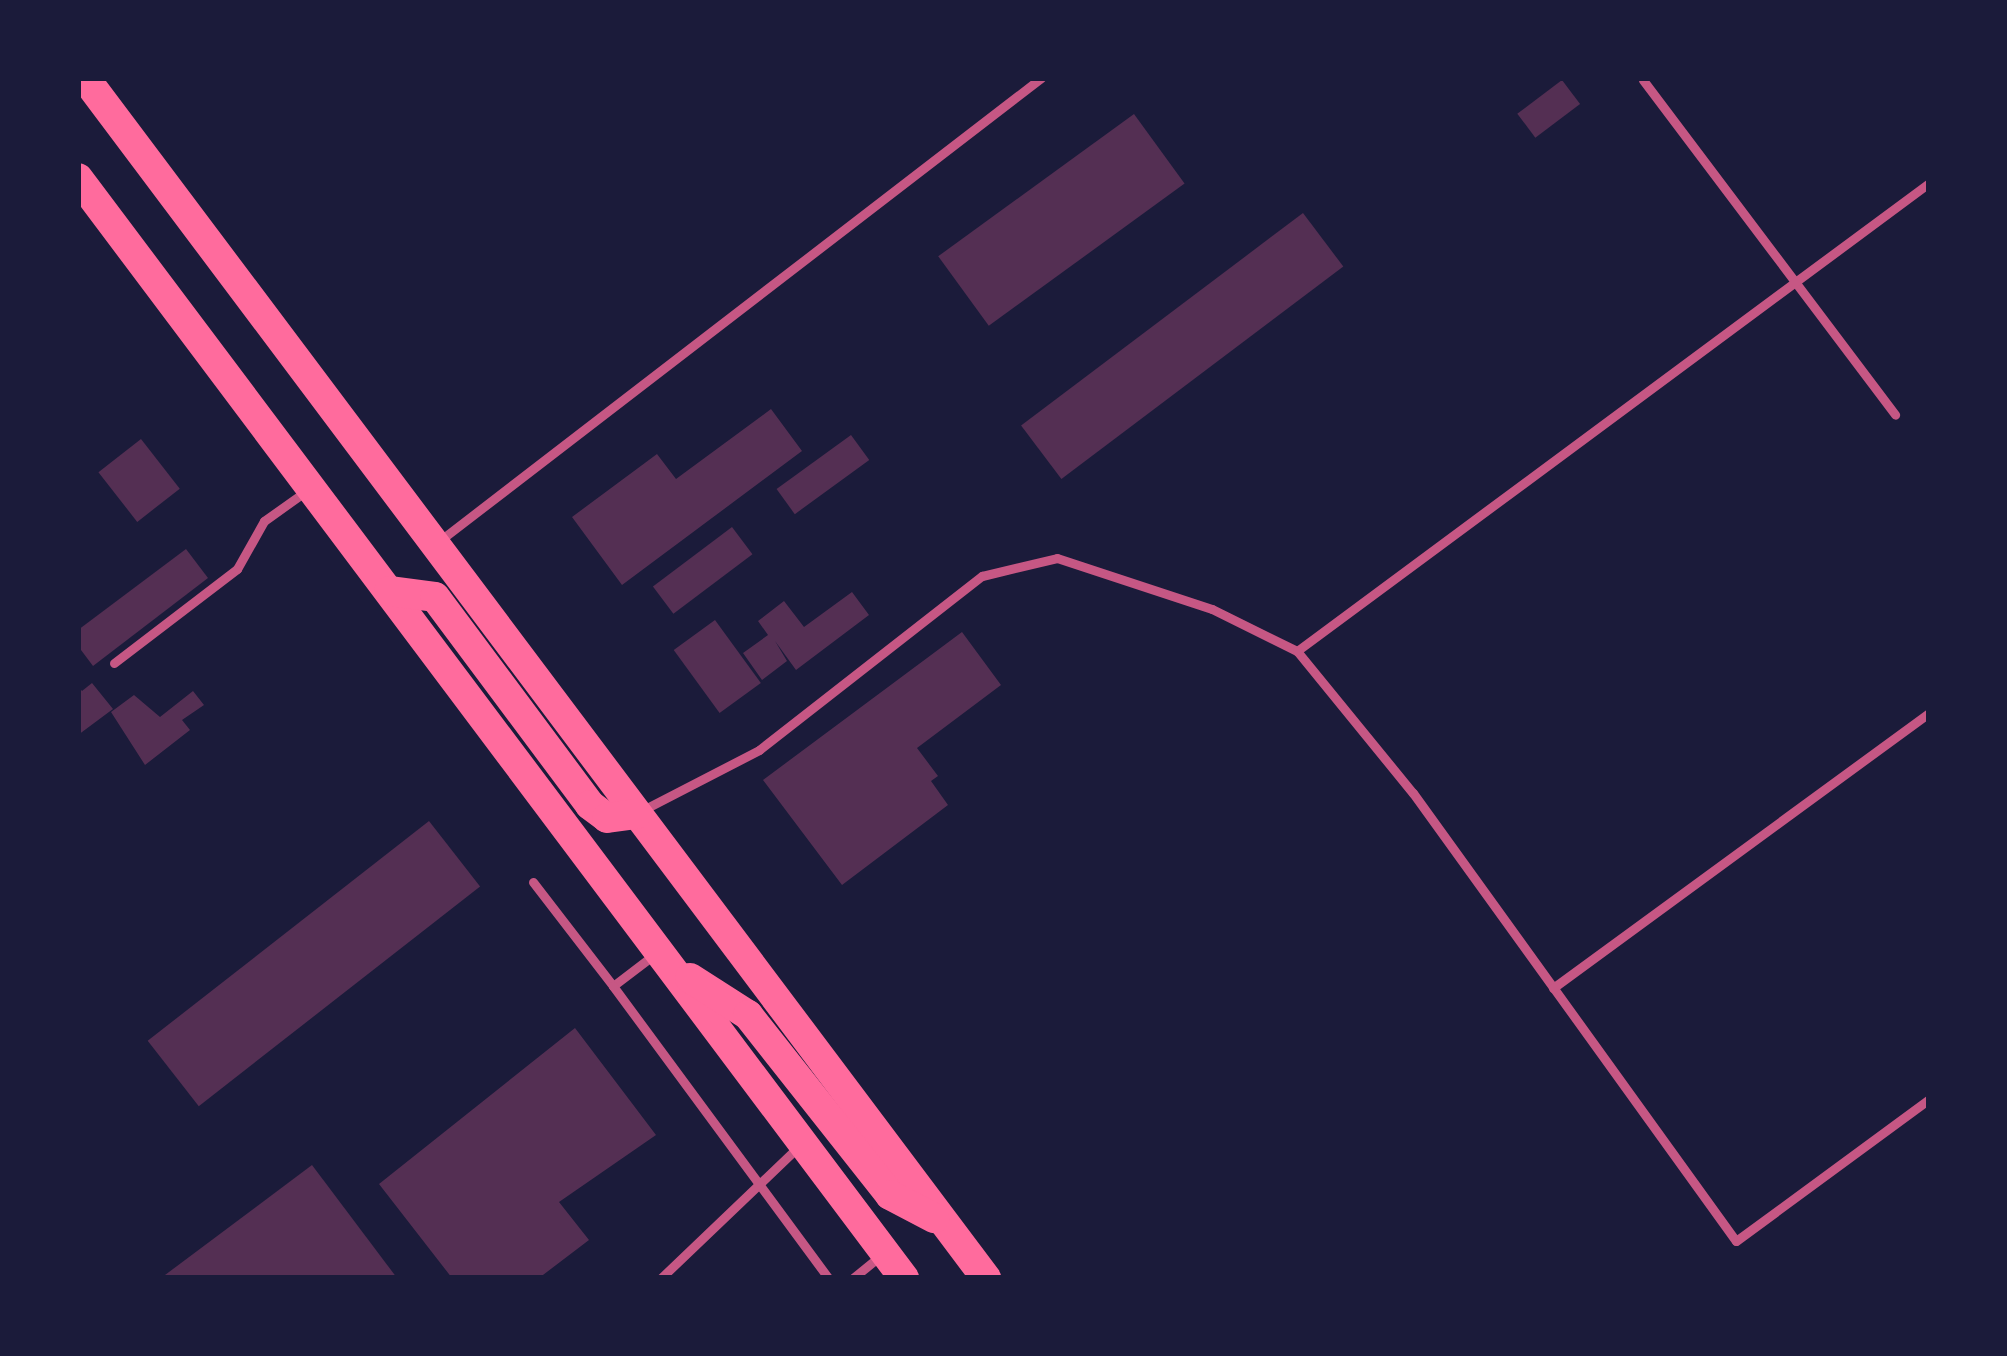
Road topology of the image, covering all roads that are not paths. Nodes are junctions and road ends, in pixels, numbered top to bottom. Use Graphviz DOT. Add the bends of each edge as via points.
graph roads {
  1 [pos="85,78"];
  2 [pos="1041,78"];
  3 [pos="1643,80"];
  4 [pos="78,178"];
  5 [pos="1929,183"];
  6 [pos="1794,283"];
  7 [pos="1895,415"];
  8 [pos="311,488"];
  9 [pos="438,542"];
  10 [pos="389,591"];
  11 [pos="1297,651"];
  12 [pos="114,663"];
  13 [pos="1929,713"];
  14 [pos="637,814"];
  15 [pos="533,882"];
  16 [pos="664,957"];
  17 [pos="613,986"];
  18 [pos="1553,988"];
  19 [pos="1929,1099"];
  20 [pos="802,1142"];
  21 [pos="760,1184"];
  22 [pos="944,1224"];
  23 [pos="884,1252"];
  24 [pos="661,1278"];
  25 [pos="828,1278"];
  26 [pos="853,1278"];
  27 [pos="904,1278"];
  28 [pos="986,1278"];
  1 -- 9 [label="main road"];
  2 -- 9 [label="lane"];
  3 -- 6 [label="lane"];
  4 -- 8 [label="main road"];
  5 -- 6 [label="lane"];
  6 -- 7 [label="lane"];
  6 -- 11 [label="lane"];
  8 -- 10 [label="main road"];
  8 -- 12 [label="lane" via="264,521 237,569"];
  9 -- 14 [label="main road"];
  10 -- 14 [label="main road" via="435,597 590,805 607,818"];
  10 -- 16 [label="main road"];
  11 -- 14 [label="lane" via="1212,609 1057,558 982,576 759,750"];
  11 -- 18 [label="lane" via="1413,793"];
  13 -- 18 [label="lane"];
  14 -- 22 [label="main road"];
  15 -- 17 [label="lane"];
  16 -- 17 [label="lane"];
  16 -- 20 [label="main road"];
  16 -- 22 [label="main road" via="748,1015 890,1195"];
  17 -- 21 [label="lane"];
  18 -- 19 [label="lane" via="1736,1240"];
  20 -- 21 [label="lane"];
  20 -- 23 [label="main road"];
  21 -- 24 [label="lane"];
  21 -- 25 [label="lane"];
  22 -- 28 [label="main road"];
  23 -- 26 [label="lane"];
  23 -- 27 [label="main road"];
}
